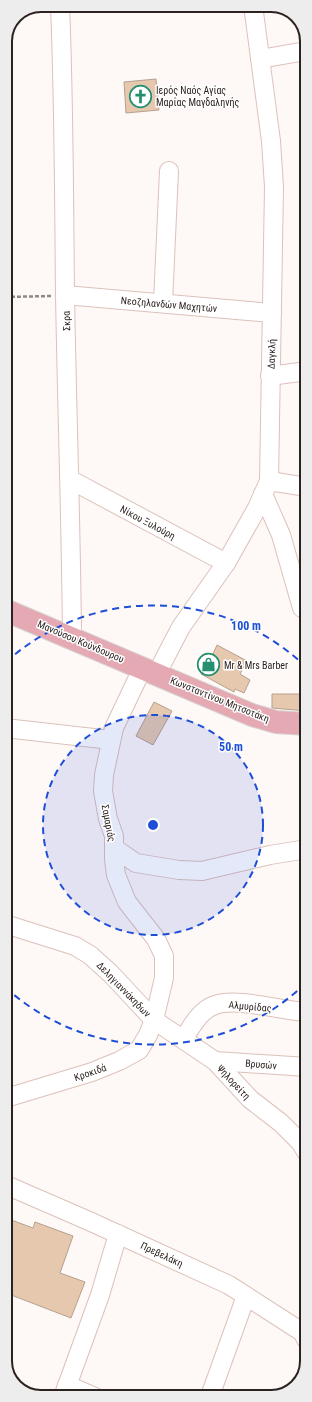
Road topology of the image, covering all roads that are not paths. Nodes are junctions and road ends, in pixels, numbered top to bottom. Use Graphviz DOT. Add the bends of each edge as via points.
graph roads {
  1 [pos="60,12"];
  2 [pos="254,12"];
  3 [pos="300,51"];
  4 [pos="260,59"];
  5 [pos="169,171"];
  6 [pos="66,295"];
  7 [pos="163,304"];
  8 [pos="272,312"];
  9 [pos="300,373"];
  10 [pos="270,376"];
  11 [pos="71,480"];
  12 [pos="300,487"];
  13 [pos="266,488"];
  14 [pos="226,563"];
  15 [pos="300,601"];
  16 [pos="12,613"];
  17 [pos="72,637"];
  18 [pos="150,670"];
  19 [pos="300,724"];
  20 [pos="12,729"];
  21 [pos="111,740"];
  22 [pos="114,848"];
  23 [pos="300,850"];
  24 [pos="12,926"];
  25 [pos="300,1011"];
  26 [pos="154,1020"];
  27 [pos="184,1038"];
  28 [pos="215,1061"];
  29 [pos="300,1067"];
  30 [pos="12,1096"];
  31 [pos="300,1142"];
  32 [pos="12,1188"];
  33 [pos="118,1234"];
  34 [pos="246,1296"];
  35 [pos="300,1331"];
  36 [pos="65,1390"];
  37 [pos="212,1390"];
  1 -- 6 [label="street, Σκρα"];
  2 -- 4 [label="street, Δαγκλή"];
  3 -- 4 [label="street"];
  4 -- 8 [label="street, Δαγκλή" via="271,141 274,187"];
  5 -- 7 [label="street"];
  6 -- 7 [label="street, Νεοζηλανδών Μαχητών"];
  6 -- 11 [label="street, Σκρα"];
  7 -- 8 [label="street, Νεοζηλανδών Μαχητών"];
  8 -- 10 [label="street, Δαγκλή"];
  9 -- 10 [label="street"];
  10 -- 13 [label="street, Δαγκλή"];
  11 -- 14 [label="street, Νίκου Ξυλούρη"];
  11 -- 17 [label="street, Σκρα"];
  12 -- 13 [label="street"];
  13 -- 14 [label="street, Δαγκλή"];
  13 -- 15 [label="street"];
  14 -- 18 [label="street, Δαγκλή"];
  16 -- 17 [label="main road, Μανούσου Κούνδουρου"];
  17 -- 18 [label="main road, Μανούσου Κούνδουρου"];
  18 -- 19 [label="main road, Κωνσταντίνου Μητσοτάκη" via="252,715 276,722"];
  18 -- 21 [label="street, Σαμαριάς" via="114,728"];
  20 -- 21 [label="street"];
  21 -- 22 [label="street, Σαμαριάς" via="103,791 114,836"];
  22 -- 23 [label="street" via="136,863 202,871"];
  22 -- 26 [label="street, Σαμαριάς" via="116,875 127,902 156,939 164,956 164,978"];
  24 -- 26 [label="street, Δεληγιαννάκηδων" via="75,946 90,955 121,983"];
  25 -- 27 [label="street, Αλμυρίδας" via="246,1004 214,1005 195,1020"];
  26 -- 27 [label="street, Ψηλορείτη"];
  26 -- 30 [label="street, Κροκιδά" via="139,1050 119,1061 92,1072"];
  27 -- 28 [label="street, Ψηλορείτη"];
  28 -- 29 [label="street, Βρυσών"];
  28 -- 31 [label="street, Ψηλορείτη" via="250,1099 281,1123"];
  32 -- 33 [label="street, Πρεβελάκη"];
  33 -- 34 [label="street, Πρεβελάκη" via="229,1285"];
  33 -- 36 [label="street" via="100,1295"];
  34 -- 35 [label="street, Πρεβελάκη"];
  34 -- 37 [label="street"];
}
